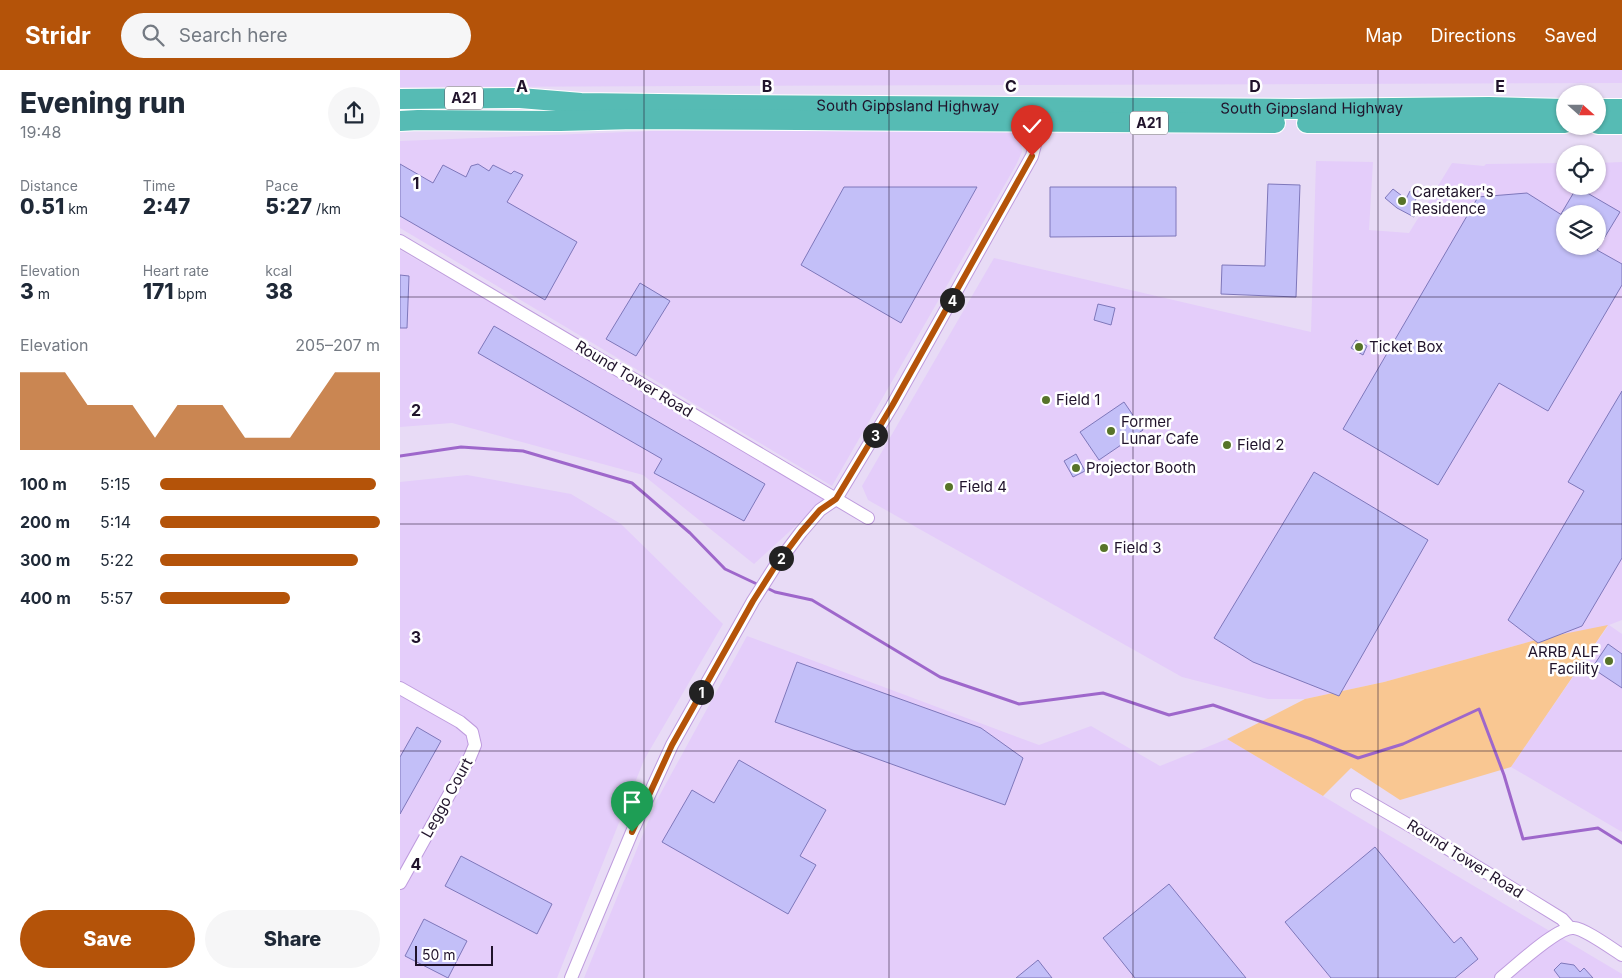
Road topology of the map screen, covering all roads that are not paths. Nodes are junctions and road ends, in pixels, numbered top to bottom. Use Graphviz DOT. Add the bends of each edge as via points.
graph roads {
  1 [pos="400,99"];
  2 [pos="1606,109"];
  3 [pos="1622,109"];
  4 [pos="1556,110"];
  5 [pos="560,112"];
  6 [pos="1036,112"];
  7 [pos="1489,115"];
  8 [pos="400,121"];
  9 [pos="1556,122"];
  10 [pos="1606,124"];
  11 [pos="1622,124"];
  12 [pos="400,241"];
  13 [pos="836,499"];
  14 [pos="868,518"];
  15 [pos="400,688"];
  16 [pos="1358,795"];
  17 [pos="400,883"];
  18 [pos="1570,928"];
  19 [pos="1622,954"];
  20 [pos="571,978"];
  21 [pos="1501,978"];
  1 -- 5 [label="highway, South Gippsland Highway / A21" via="520,98"];
  2 -- 3 [label="highway"];
  4 -- 7 [label="highway, South Gippsland Highway / A21"];
  5 -- 6 [label="highway, South Gippsland Highway / A21"];
  5 -- 8 [label="highway, South Gippsland Highway / A21"];
  6 -- 7 [label="highway, South Gippsland Highway / A21" via="1225,116"];
  6 -- 13 [label="street" via="1032,156"];
  7 -- 9 [label="highway, South Gippsland Highway / A21"];
  10 -- 11 [label="highway"];
  12 -- 13 [label="street, Round Tower Road"];
  13 -- 14 [label="street, Round Tower Road"];
  13 -- 20 [label="street" via="820,510 774,568 672,745"];
  15 -- 17 [label="street, Leggo Court" via="460,722 472,732 475,745"];
  16 -- 18 [label="street, Round Tower Road" via="1562,919"];
  18 -- 19 [label="street, Round Tower Road" via="1580,930"];
  18 -- 21 [label="street" via="1549,939"];
}
